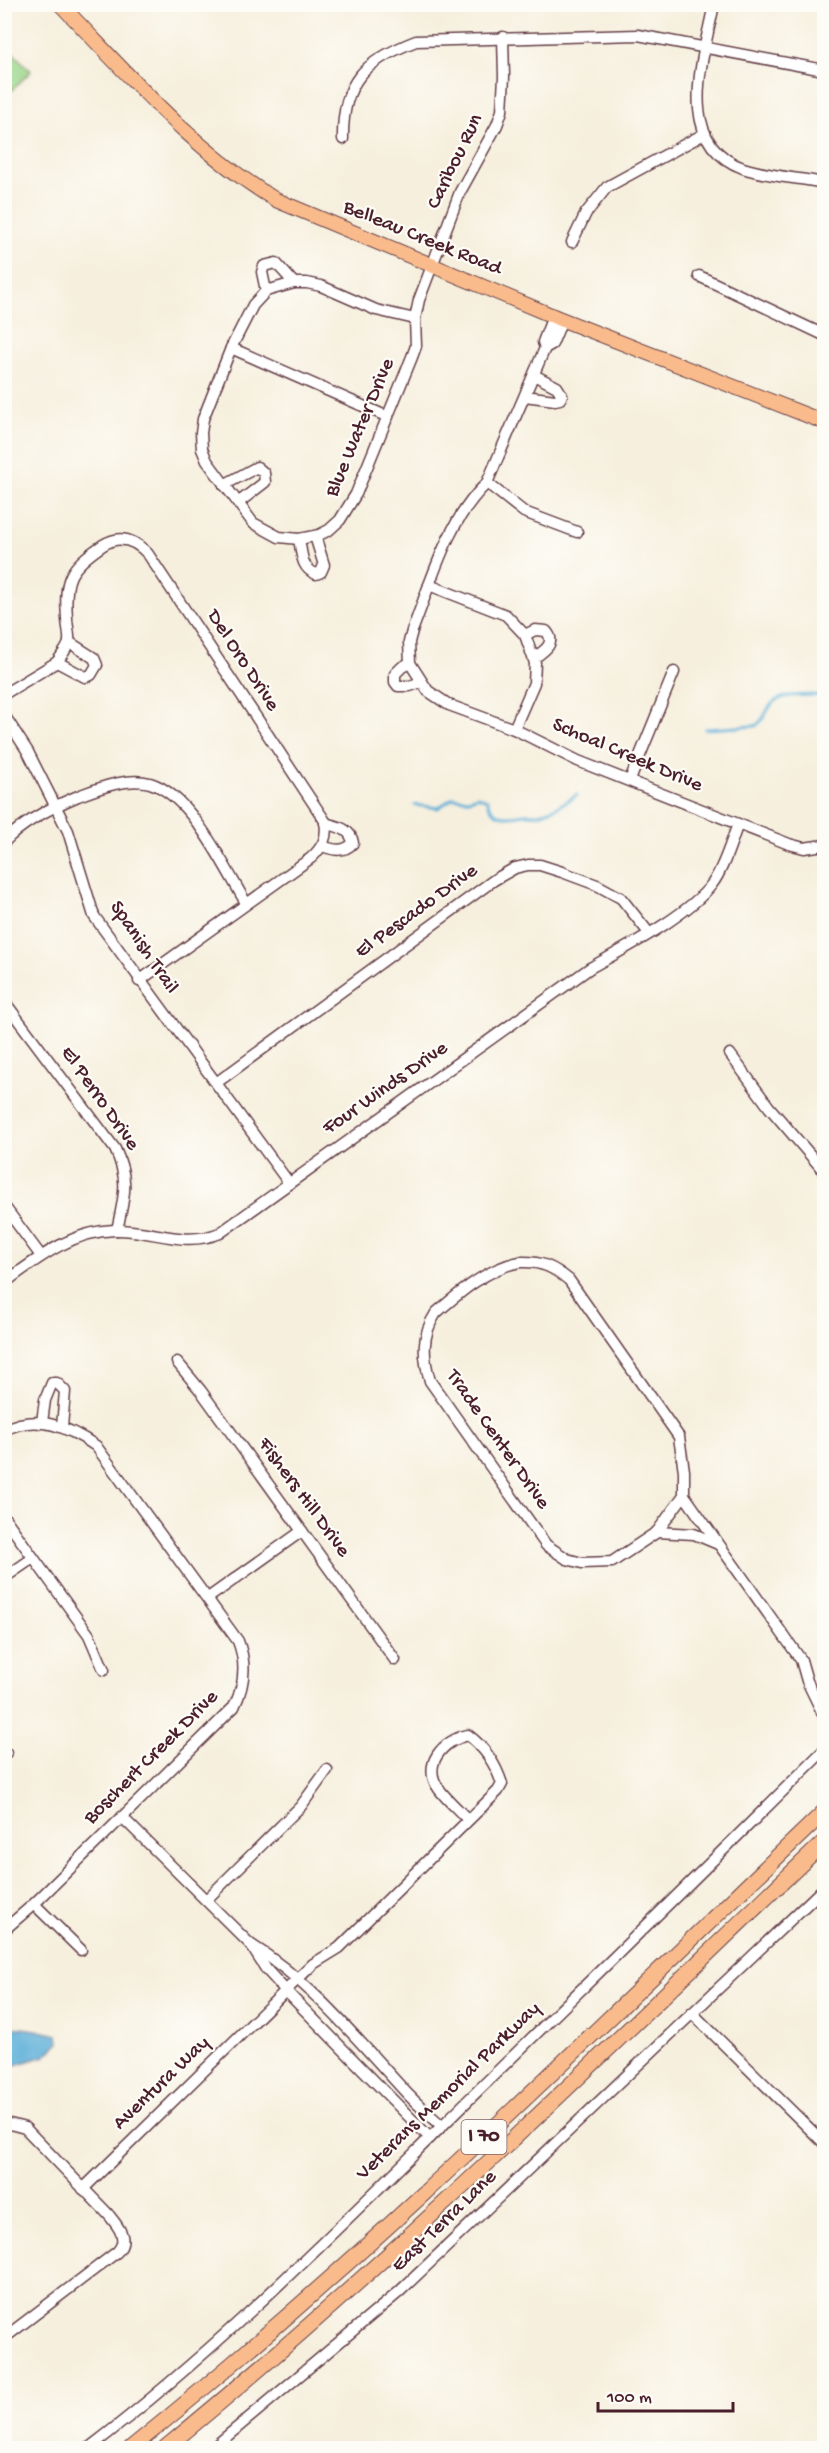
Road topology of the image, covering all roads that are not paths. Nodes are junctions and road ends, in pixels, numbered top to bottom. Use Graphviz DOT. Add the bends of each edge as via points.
graph roads {
  1 [pos="60,4"];
  2 [pos="714,4"];
  3 [pos="503,37"];
  4 [pos="706,46"];
  5 [pos="825,70"];
  6 [pos="704,134"];
  7 [pos="343,139"];
  8 [pos="825,183"];
  9 [pos="572,242"];
  10 [pos="434,266"];
  11 [pos="699,276"];
  12 [pos="294,283"];
  13 [pos="266,291"];
  14 [pos="557,318"];
  15 [pos="415,319"];
  16 [pos="825,335"];
  17 [pos="231,348"];
  18 [pos="534,375"];
  19 [pos="525,396"];
  20 [pos="388,417"];
  21 [pos="825,422"];
  22 [pos="488,483"];
  23 [pos="224,485"];
  24 [pos="238,503"];
  25 [pos="577,531"];
  26 [pos="315,536"];
  27 [pos="299,539"];
  28 [pos="429,585"];
  29 [pos="525,635"];
  30 [pos="69,642"];
  31 [pos="60,658"];
  32 [pos="534,658"];
  33 [pos="410,663"];
  34 [pos="674,672"];
  35 [pos="421,682"];
  36 [pos="4,694"];
  37 [pos="4,714"];
  38 [pos="514,729"];
  39 [pos="630,780"];
  40 [pos="56,806"];
  41 [pos="325,823"];
  42 [pos="738,824"];
  43 [pos="4,842"];
  44 [pos="825,845"];
  45 [pos="322,846"];
  46 [pos="246,903"];
  47 [pos="649,933"];
  48 [pos="139,981"];
  49 [pos="4,1001"];
  50 [pos="730,1054"];
  51 [pos="216,1083"];
  52 [pos="825,1170"];
  53 [pos="288,1183"];
  54 [pos="4,1206"];
  55 [pos="117,1230"];
  56 [pos="41,1256"];
  57 [pos="4,1283"];
  58 [pos="177,1362"];
  59 [pos="42,1422"];
  60 [pos="62,1427"];
  61 [pos="4,1430"];
  62 [pos="684,1495"];
  63 [pos="4,1516"];
  64 [pos="302,1531"];
  65 [pos="657,1532"];
  66 [pos="718,1544"];
  67 [pos="33,1558"];
  68 [pos="4,1578"];
  69 [pos="208,1598"];
  70 [pos="394,1660"];
  71 [pos="104,1670"];
  72 [pos="825,1716"];
  73 [pos="825,1750"];
  74 [pos="327,1770"];
  75 [pos="825,1812"];
  76 [pos="122,1816"];
  77 [pos="468,1820"];
  78 [pos="825,1842"];
  79 [pos="825,1888"];
  80 [pos="206,1900"];
  81 [pos="34,1904"];
  82 [pos="4,1930"];
  83 [pos="250,1944"];
  84 [pos="81,1950"];
  85 [pos="298,1979"];
  86 [pos="286,1991"];
  87 [pos="299,2004"];
  88 [pos="268,2008"];
  89 [pos="692,2013"];
  90 [pos="442,2126"];
  91 [pos="4,2127"];
  92 [pos="430,2138"];
  93 [pos="825,2143"];
  94 [pos="83,2189"];
  95 [pos="4,2338"];
  96 [pos="89,2448"];
  97 [pos="131,2448"];
  98 [pos="165,2448"];
  99 [pos="213,2448"];
  1 -- 10 [label="main road, Belleau Creek Road" via="181,127 240,178 305,214"];
  2 -- 4 [label="street"];
  3 -- 4 [label="street" via="638,35"];
  3 -- 7 [label="street" via="416,41 378,59 348,93 342,114"];
  3 -- 10 [label="street, Caribou Run" via="502,111 460,192"];
  4 -- 5 [label="street"];
  4 -- 6 [label="street" via="698,101"];
  6 -- 8 [label="street" via="716,150 743,168"];
  6 -- 9 [label="street" via="608,187 586,213"];
  10 -- 14 [label="main road, Belleau Creek Road"];
  10 -- 15 [label="street, Blue Water Drive"];
  11 -- 16 [label="street"];
  12 -- 13 [label="street"];
  12 -- 13 [label="street" via="276,263 271,263 262,272"];
  12 -- 15 [label="street" via="321,286 376,310"];
  13 -- 17 [label="street, Blue Water Drive" via="245,318"];
  14 -- 18 [label="street" via="552,344 545,348"];
  14 -- 21 [label="main road, Belleau Creek Road"];
  15 -- 20 [label="street, Blue Water Drive" via="416,346"];
  17 -- 20 [label="street"];
  17 -- 23 [label="street, Blue Water Drive" via="203,419 201,434 207,461"];
  18 -- 19 [label="street"];
  18 -- 19 [label="street" via="558,387 562,395 555,400"];
  19 -- 22 [label="street"];
  20 -- 26 [label="street, Blue Water Drive" via="350,507 329,530"];
  22 -- 25 [label="street" via="524,512"];
  22 -- 28 [label="street" via="474,495 451,534"];
  23 -- 24 [label="street, Blue Water Drive"];
  23 -- 24 [label="street" via="257,467 264,473 265,482"];
  24 -- 27 [label="street, Blue Water Drive" via="253,523 265,531"];
  26 -- 27 [label="street, Blue Water Drive"];
  26 -- 27 [label="street" via="324,565 316,574 304,563"];
  28 -- 29 [label="street" via="506,615"];
  28 -- 33 [label="street" via="412,631"];
  29 -- 32 [label="street"];
  29 -- 32 [label="street" via="535,630 549,634 549,646"];
  30 -- 31 [label="street"];
  30 -- 31 [label="street" via="94,658 97,665 85,677"];
  30 -- 41 [label="street, Del Oro Drive" via="65,589 70,574 81,561 113,539 138,543"];
  31 -- 36 [label="street"];
  32 -- 38 [label="street" via="534,683"];
  33 -- 35 [label="street, Schoal Creek Drive"];
  33 -- 35 [label="street" via="395,674 395,682 404,687"];
  34 -- 39 [label="street"];
  35 -- 38 [label="street, Schoal Creek Drive" via="449,705"];
  37 -- 40 [label="street, Spanish Trail"];
  38 -- 39 [label="street, Schoal Creek Drive" via="578,761"];
  39 -- 42 [label="street, Schoal Creek Drive"];
  40 -- 43 [label="street"];
  40 -- 46 [label="street" via="100,787 123,783 160,787 174,796 197,823"];
  40 -- 48 [label="street, Spanish Trail" via="78,857 94,916"];
  41 -- 45 [label="street"];
  41 -- 45 [label="street, Del Oro Drive" via="350,833 352,843 338,850"];
  42 -- 44 [label="street, Schoal Creek Drive" via="804,848"];
  42 -- 47 [label="street, Four Winds Drive" via="714,882 704,894"];
  45 -- 46 [label="street"];
  46 -- 48 [label="street"];
  47 -- 51 [label="street, El Pescado Drive" via="621,898 597,885 540,865 515,868"];
  47 -- 53 [label="street, Four Winds Drive" via="591,968"];
  48 -- 51 [label="street, Spanish Trail"];
  49 -- 55 [label="street, El Perro Drive" via="115,1149 126,1190"];
  50 -- 52 [label="street" via="769,1107"];
  51 -- 53 [label="street, Spanish Trail"];
  53 -- 55 [label="street, Four Winds Drive" via="208,1238 182,1240"];
  54 -- 56 [label="street"];
  55 -- 56 [label="street, Four Winds Drive" via="73,1238"];
  56 -- 57 [label="street, Four Winds Drive"];
  58 -- 64 [label="street, Fishers Hill Drive"];
  59 -- 60 [label="street, Boschert Creek Drive"];
  59 -- 60 [label="street" via="47,1391 52,1383 57,1383 65,1391"];
  59 -- 61 [label="street, Boschert Creek Drive"];
  60 -- 69 [label="street, Boschert Creek Drive" via="96,1446"];
  62 -- 65 [label="street, Trade Center Drive"];
  62 -- 65 [label="street, Trade Center Drive" via="679,1437 585,1300 554,1268 532,1261 502,1266 436,1313 423,1349 430,1381 546,1545 567,1559 599,1564 612,1562"];
  62 -- 66 [label="street"];
  63 -- 67 [label="street"];
  64 -- 69 [label="street"];
  64 -- 70 [label="street, Fishers Hill Drive"];
  65 -- 66 [label="street" via="694,1534"];
  66 -- 72 [label="street" via="801,1660"];
  67 -- 68 [label="street"];
  67 -- 71 [label="street" via="89,1635"];
  69 -- 76 [label="street, Boschert Creek Drive" via="238,1641 243,1654 243,1686 234,1707"];
  73 -- 90 [label="street, Veterans Memorial Parkway"];
  74 -- 80 [label="street" via="301,1806"];
  75 -- 97 [label="highway, I 70" via="390,2226 292,2314"];
  76 -- 80 [label="street"];
  76 -- 81 [label="street, Boschert Creek Drive"];
  77 -- 77 [label="street" via="502,1784 492,1761 468,1735 446,1745 432,1765 439,1789"];
  77 -- 85 [label="street, Aventura Way" via="339,1948"];
  78 -- 98 [label="highway, I 70" via="371,2273"];
  79 -- 89 [label="street, East Terra Lane"];
  80 -- 83 [label="street"];
  81 -- 82 [label="street, Boschert Creek Drive"];
  81 -- 84 [label="street"];
  83 -- 85 [label="street"];
  83 -- 86 [label="street"];
  85 -- 86 [label="street, Aventura Way"];
  85 -- 90 [label="street"];
  86 -- 87 [label="street"];
  86 -- 88 [label="street, Aventura Way"];
  87 -- 88 [label="street"];
  87 -- 92 [label="street"];
  88 -- 94 [label="street, Aventura Way"];
  89 -- 93 [label="street"];
  89 -- 99 [label="street, East Terra Lane" via="399,2292"];
  90 -- 92 [label="street, Veterans Memorial Parkway"];
  91 -- 94 [label="street" via="10,2124 25,2128"];
  92 -- 96 [label="street, Veterans Memorial Parkway" via="235,2327"];
  94 -- 95 [label="street" via="117,2224 122,2248"];
}
